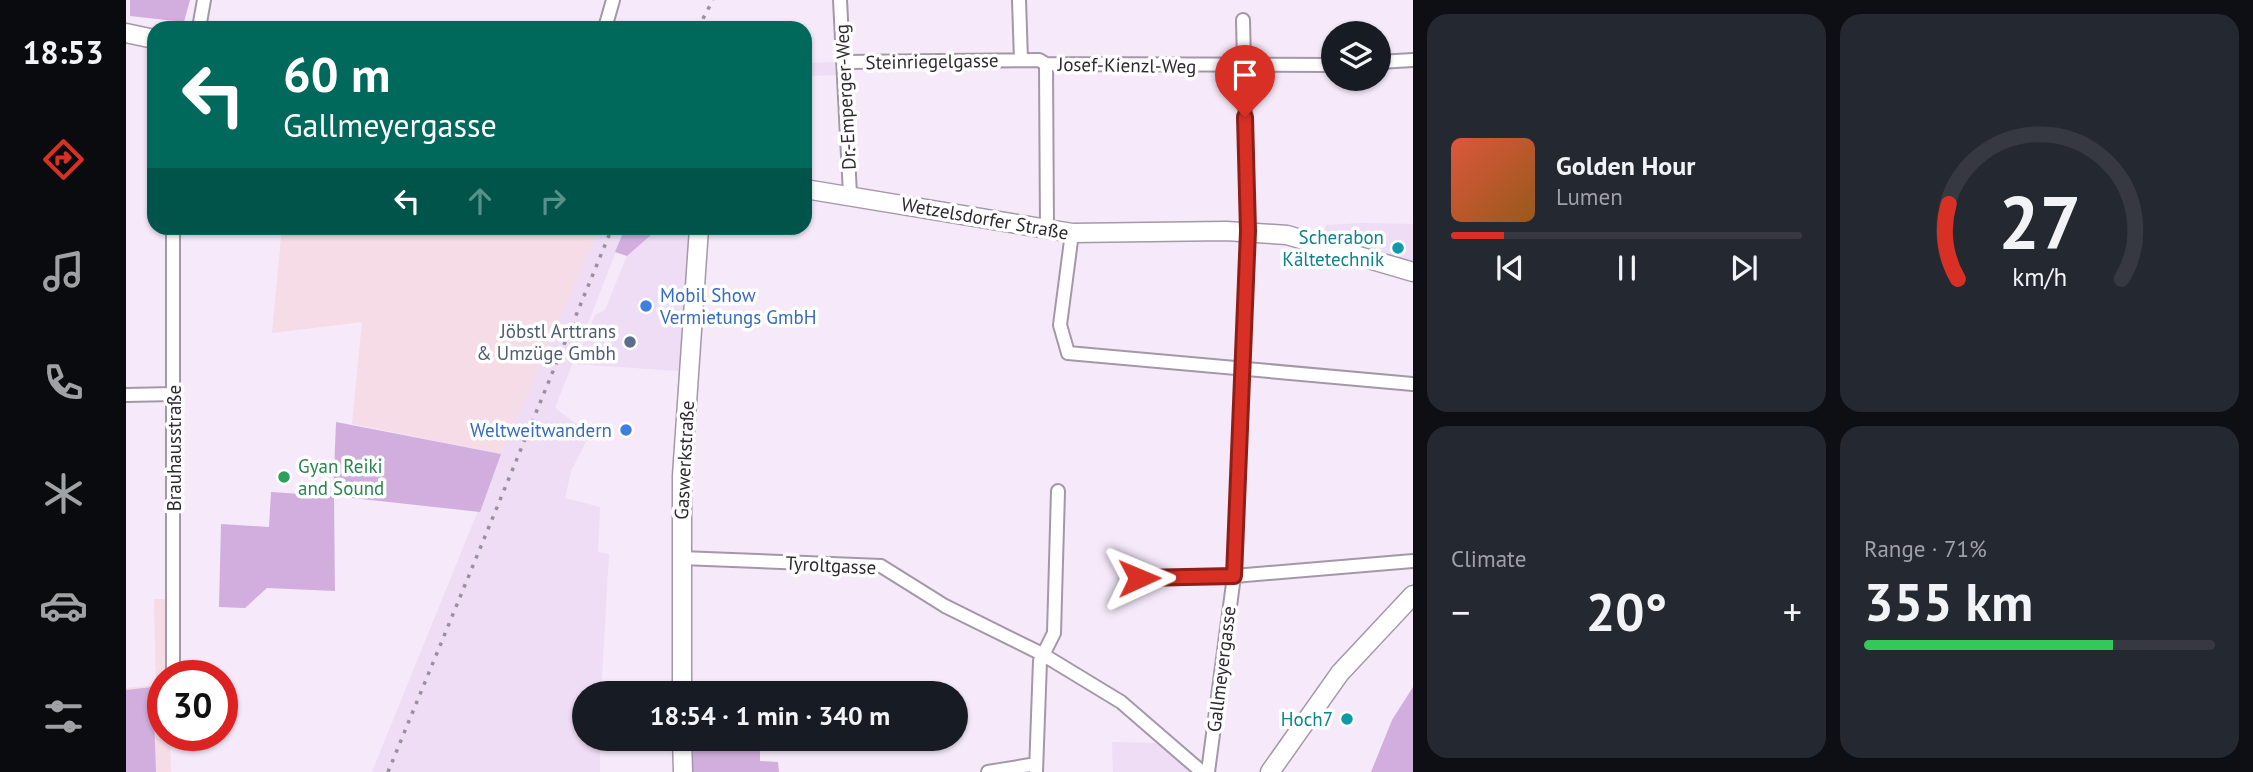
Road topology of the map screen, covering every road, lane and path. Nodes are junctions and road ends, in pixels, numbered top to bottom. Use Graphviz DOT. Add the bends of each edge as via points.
graph roads {
  1 [pos="204,0"];
  2 [pos="612,0"];
  3 [pos="841,0"];
  4 [pos="1020,0"];
  5 [pos="1243,20"];
  6 [pos="200,21"];
  7 [pos="607,21"];
  8 [pos="126,33"];
  9 [pos="147,38"];
  10 [pos="1021,60"];
  11 [pos="1413,60"];
  12 [pos="1391,61"];
  13 [pos="843,62"];
  14 [pos="1046,64"];
  15 [pos="1321,65"];
  16 [pos="1244,66"];
  17 [pos="812,190"];
  18 [pos="850,194"];
  19 [pos="1047,230"];
  20 [pos="1248,231"];
  21 [pos="1072,233"];
  22 [pos="173,235"];
  23 [pos="698,235"];
  24 [pos="1413,272"];
  25 [pos="1240,369"];
  26 [pos="1413,384"];
  27 [pos="174,394"];
  28 [pos="126,395"];
  29 [pos="1058,491"];
  30 [pos="681,558"];
  31 [pos="1413,561"];
  32 [pos="1234,576"];
  33 [pos="1139,578"];
  34 [pos="1413,595"];
  35 [pos="1042,654"];
  36 [pos="173,660"];
  37 [pos="682,681"];
  38 [pos="682,751"];
  39 [pos="1036,768"];
  40 [pos="682,772"];
  41 [pos="988,772"];
  42 [pos="1205,772"];
  43 [pos="1270,772"];
  1 -- 6 [label="street"];
  2 -- 7 [label="street"];
  3 -- 13 [label="street, Dr.-Emperger-Weg"];
  4 -- 10 [label="street"];
  5 -- 16 [label="street, Gallmeyergasse"];
  8 -- 9 [label="main road"];
  10 -- 13 [label="street, Steinriegelgasse"];
  10 -- 14 [label="street, Steinriegelgasse"];
  11 -- 12 [label="street"];
  13 -- 18 [label="street, Dr.-Emperger-Weg"];
  14 -- 16 [label="street, Josef-Kienzl-Weg"];
  14 -- 19 [label="street"];
  15 -- 16 [label="street, Josef-Kienzl-Weg"];
  16 -- 20 [label="street, Gallmeyergasse"];
  17 -- 18 [label="main road, Wetzelsdorfer Straße"];
  18 -- 19 [label="main road, Wetzelsdorfer Straße"];
  19 -- 21 [label="main road, Wetzelsdorfer Straße"];
  20 -- 21 [label="main road, Wetzelsdorfer Straße"];
  20 -- 24 [label="main road, Wetzelsdorfer Straße" via="1287,235"];
  20 -- 25 [label="street, Gallmeyergasse"];
  21 -- 25 [label="street" via="1060,325 1068,354"];
  22 -- 27 [label="street, Brauhausstraße"];
  23 -- 30 [label="main road, Gaswerkstraße" via="681,476"];
  25 -- 26 [label="street"];
  25 -- 32 [label="street, Gallmeyergasse"];
  27 -- 28 [label="street"];
  27 -- 36 [label="street, Brauhausstraße"];
  29 -- 35 [label="street" via="1054,633"];
  30 -- 35 [label="street, Tyroltgasse" via="881,566 945,606"];
  30 -- 37 [label="main road, Gaswerkstraße"];
  31 -- 32 [label="street"];
  32 -- 33 [label="street"];
  32 -- 42 [label="street, Gallmeyergasse"];
  34 -- 43 [label="main road" via="1340,673"];
  35 -- 39 [label="street"];
  35 -- 42 [label="street, Tyroltgasse" via="1121,702"];
  38 -- 40 [label="main road"];
  39 -- 41 [label="street"];
}
